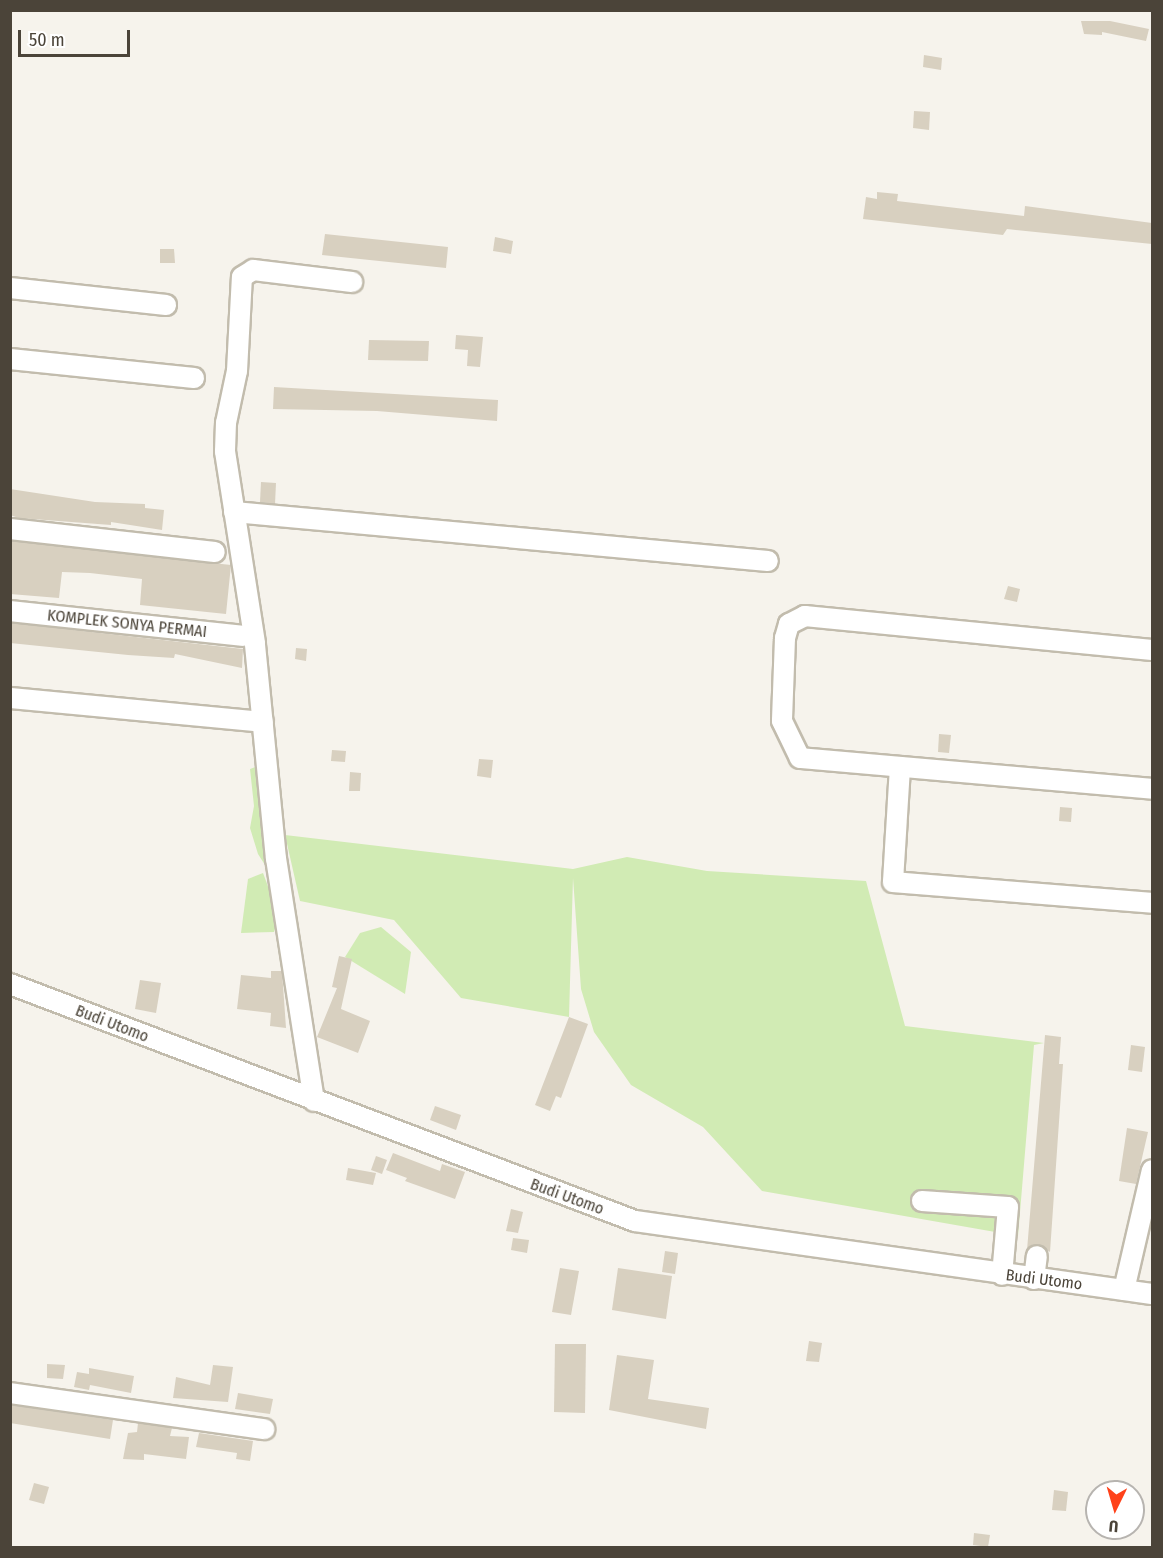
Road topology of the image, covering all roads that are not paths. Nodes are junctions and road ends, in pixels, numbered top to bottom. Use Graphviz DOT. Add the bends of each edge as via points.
graph roads {
  1 [pos="352,282"];
  2 [pos="10,288"];
  3 [pos="166,304"];
  4 [pos="10,359"];
  5 [pos="194,378"];
  6 [pos="234,512"];
  7 [pos="10,529"];
  8 [pos="215,552"];
  9 [pos="768,561"];
  10 [pos="10,611"];
  11 [pos="244,636"];
  12 [pos="1152,650"];
  13 [pos="10,698"];
  14 [pos="263,722"];
  15 [pos="900,767"];
  16 [pos="1152,789"];
  17 [pos="1152,903"];
  18 [pos="10,984"];
  19 [pos="314,1101"];
  20 [pos="1152,1170"];
  21 [pos="922,1201"];
  22 [pos="1037,1256"];
  23 [pos="1002,1275"];
  24 [pos="1034,1279"];
  25 [pos="1124,1290"];
  26 [pos="1152,1294"];
  27 [pos="10,1393"];
  28 [pos="264,1429"];
  1 -- 6 [label="street" via="253,270 243,277 237,371 225,451"];
  2 -- 3 [label="street"];
  4 -- 5 [label="street"];
  6 -- 9 [label="street"];
  6 -- 14 [label="street"];
  7 -- 8 [label="street"];
  10 -- 11 [label="street, KOMPLEK SONYA PERMAI"];
  12 -- 15 [label="street" via="805,616 789,624 784,638 782,721 800,758"];
  13 -- 14 [label="street"];
  14 -- 19 [label="street" via="276,859"];
  15 -- 16 [label="street"];
  15 -- 17 [label="street" via="893,882"];
  18 -- 19 [label="street, Budi Utomo"];
  19 -- 23 [label="street, Budi Utomo" via="635,1221"];
  20 -- 25 [label="street"];
  21 -- 23 [label="street" via="1008,1208"];
  22 -- 24 [label="street"];
  23 -- 24 [label="street, Budi Utomo"];
  24 -- 25 [label="street, Budi Utomo"];
  25 -- 26 [label="street, Budi Utomo"];
  27 -- 28 [label="street"];
}
